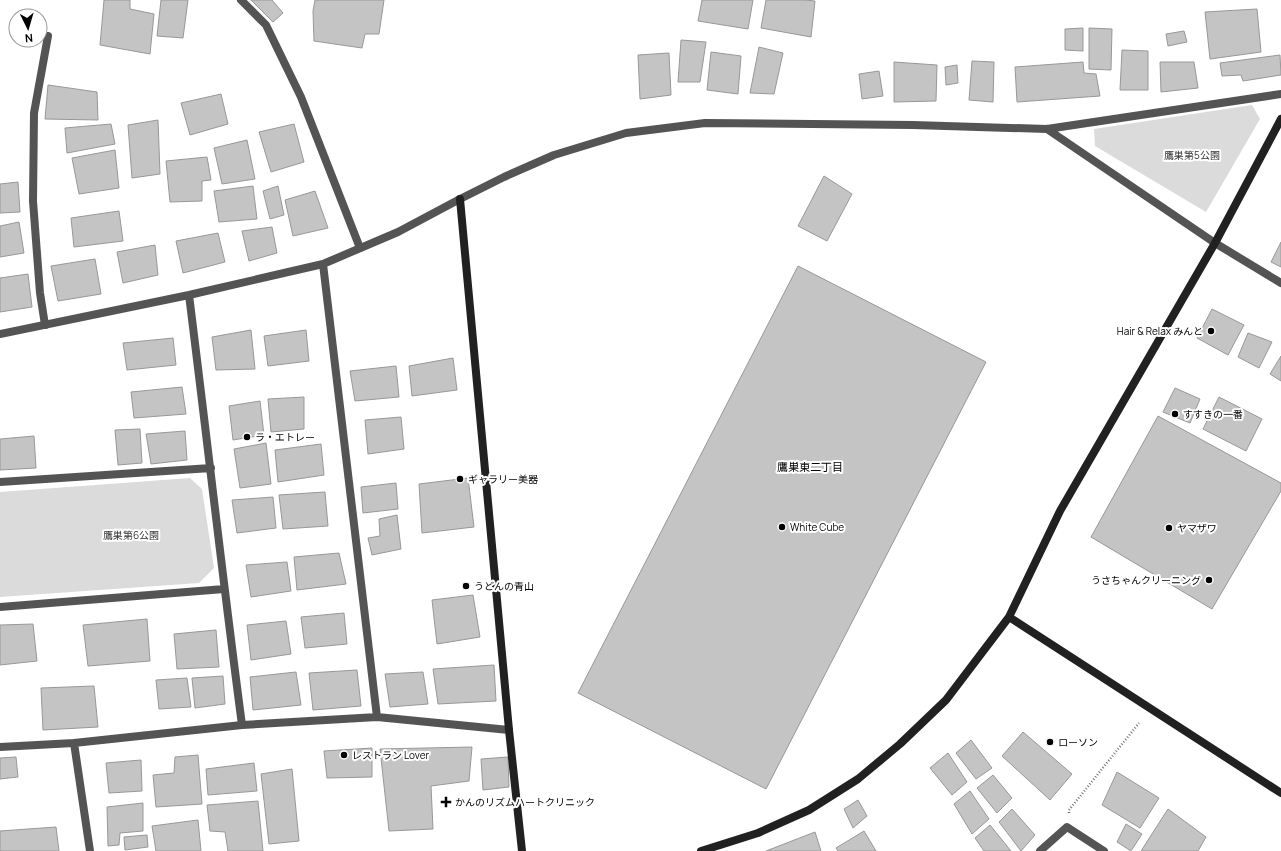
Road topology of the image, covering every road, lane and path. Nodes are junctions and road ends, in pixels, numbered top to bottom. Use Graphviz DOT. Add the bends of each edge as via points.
graph roads {
  1 [pos="241,0"];
  2 [pos="46,48"];
  3 [pos="1281,94"];
  4 [pos="1281,119"];
  5 [pos="1047,129"];
  6 [pos="460,199"];
  7 [pos="1214,243"];
  8 [pos="360,248"];
  9 [pos="323,264"];
  10 [pos="1281,283"];
  11 [pos="190,295"];
  12 [pos="45,325"];
  13 [pos="0,334"];
  14 [pos="211,468"];
  15 [pos="0,482"];
  16 [pos="224,590"];
  17 [pos="0,607"];
  18 [pos="1009,617"];
  19 [pos="377,717"];
  20 [pos="1139,724"];
  21 [pos="242,725"];
  22 [pos="509,730"];
  23 [pos="74,744"];
  24 [pos="0,747"];
  25 [pos="1281,793"];
  26 [pos="1067,827"];
  27 [pos="90,851"];
  28 [pos="522,851"];
  29 [pos="701,851"];
  30 [pos="1040,851"];
  31 [pos="1104,851"];
  1 -- 8 [label="street" via="266,25 301,97"];
  2 -- 12 [label="street" via="34,113 33,201"];
  3 -- 5 [label="street"];
  4 -- 7 [label="street"];
  5 -- 6 [label="street" via="705,123 626,133 554,155"];
  5 -- 7 [label="street"];
  6 -- 8 [label="street" via="398,232"];
  6 -- 22 [label="street"];
  7 -- 10 [label="street"];
  7 -- 18 [label="street" via="1060,511"];
  8 -- 9 [label="street"];
  9 -- 11 [label="street"];
  9 -- 19 [label="street"];
  11 -- 12 [label="street"];
  11 -- 14 [label="street"];
  12 -- 13 [label="street"];
  14 -- 15 [label="street"];
  14 -- 16 [label="street"];
  16 -- 17 [label="street"];
  16 -- 21 [label="street"];
  18 -- 25 [label="street"];
  18 -- 29 [label="street" via="946,700 900,744 858,779 809,810 758,832"];
  19 -- 21 [label="street"];
  19 -- 22 [label="street"];
  20 -- 26 [label="path" via="1069,810"];
  21 -- 23 [label="street"];
  22 -- 28 [label="street"];
  23 -- 24 [label="street"];
  23 -- 27 [label="street"];
  26 -- 30 [label="street"];
  26 -- 31 [label="street"];
}
